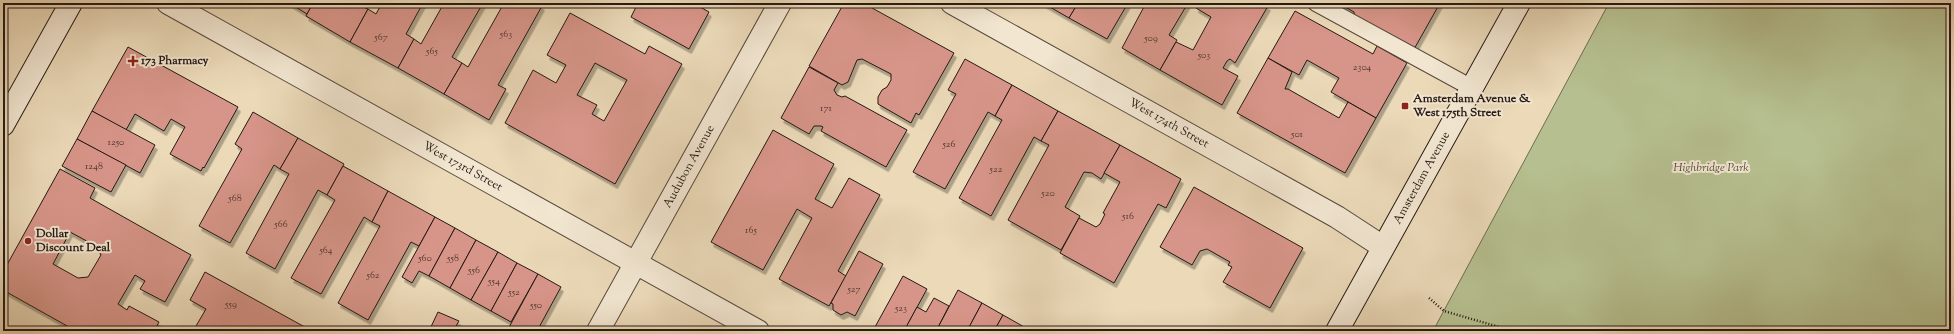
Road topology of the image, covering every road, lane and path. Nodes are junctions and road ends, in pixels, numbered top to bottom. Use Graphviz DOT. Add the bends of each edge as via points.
graph roads {
  1 [pos="71,3"];
  2 [pos="168,3"];
  3 [pos="780,3"];
  4 [pos="952,3"];
  5 [pos="1316,3"];
  6 [pos="1519,3"];
  7 [pos="1472,88"];
  8 [pos="3,125"];
  9 [pos="1384,247"];
  10 [pos="636,263"];
  11 [pos="1429,298"];
  12 [pos="598,331"];
  13 [pos="758,331"];
  14 [pos="1336,331"];
  15 [pos="1513,331"];
  1 -- 8 [label="street"];
  2 -- 10 [label="street, West 173rd Street"];
  3 -- 10 [label="street, Audubon Avenue"];
  4 -- 9 [label="street, West 174th Street" via="1337,217"];
  5 -- 7 [label="lane"];
  6 -- 7 [label="street, Amsterdam Avenue"];
  7 -- 9 [label="street, Amsterdam Avenue"];
  9 -- 14 [label="street, Amsterdam Avenue"];
  10 -- 12 [label="street, Audubon Avenue"];
  10 -- 13 [label="street, West 173rd Street"];
  11 -- 15 [label="path" via="1444,311"];
}
